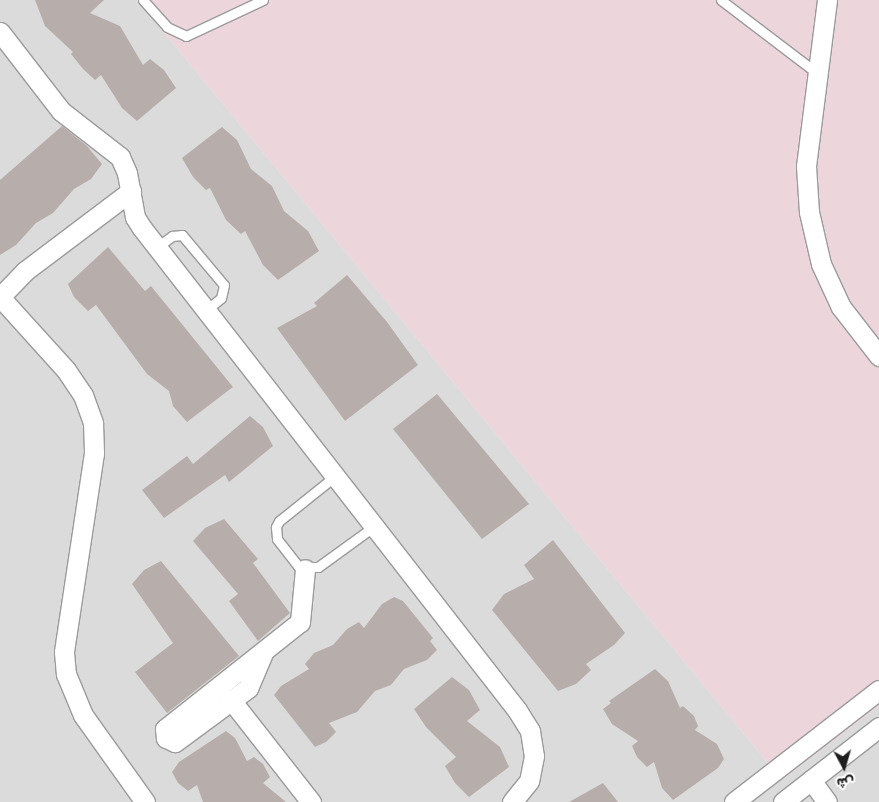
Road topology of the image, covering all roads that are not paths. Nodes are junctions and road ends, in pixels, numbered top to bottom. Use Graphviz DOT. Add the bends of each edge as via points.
graph roads {
  1 [pos="143,0"];
  2 [pos="263,0"];
  3 [pos="721,0"];
  4 [pos="827,0"];
  5 [pos="0,32"];
  6 [pos="818,74"];
  7 [pos="131,191"];
  8 [pos="157,247"];
  9 [pos="0,297"];
  10 [pos="206,310"];
  11 [pos="879,356"];
  12 [pos="334,477"];
  13 [pos="373,527"];
  14 [pos="305,569"];
  15 [pos="879,690"];
  16 [pos="878,730"];
  17 [pos="812,780"];
  18 [pos="145,802"];
  19 [pos="311,802"];
  20 [pos="512,802"];
  21 [pos="734,802"];
  22 [pos="783,802"];
  23 [pos="827,802"];
  1 -- 2 [label="lane" via="167,27 186,36"];
  3 -- 6 [label="lane"];
  4 -- 6 [label="street"];
  5 -- 7 [label="street" via="61,111 120,157"];
  6 -- 11 [label="street" via="806,166 809,212 821,264 841,308"];
  7 -- 8 [label="street" via="135,217"];
  7 -- 9 [label="street" via="26,271"];
  8 -- 10 [label="street"];
  8 -- 10 [label="lane" via="172,236 182,235 224,285 221,298"];
  9 -- 18 [label="street" via="66,370 83,395 93,423 94,453 64,652 66,674 83,715"];
  10 -- 12 [label="street"];
  12 -- 13 [label="street"];
  12 -- 14 [label="lane" via="279,521 276,527 277,539 299,567"];
  13 -- 14 [label="lane" via="318,567"];
  13 -- 20 [label="street" via="530,732 534,756 529,781"];
  14 -- 19 [label="street" via="300,622 263,653 218,703"];
  15 -- 21 [label="street"];
  16 -- 17 [label="street"];
  17 -- 22 [label="street"];
  17 -- 23 [label="street"];
}
